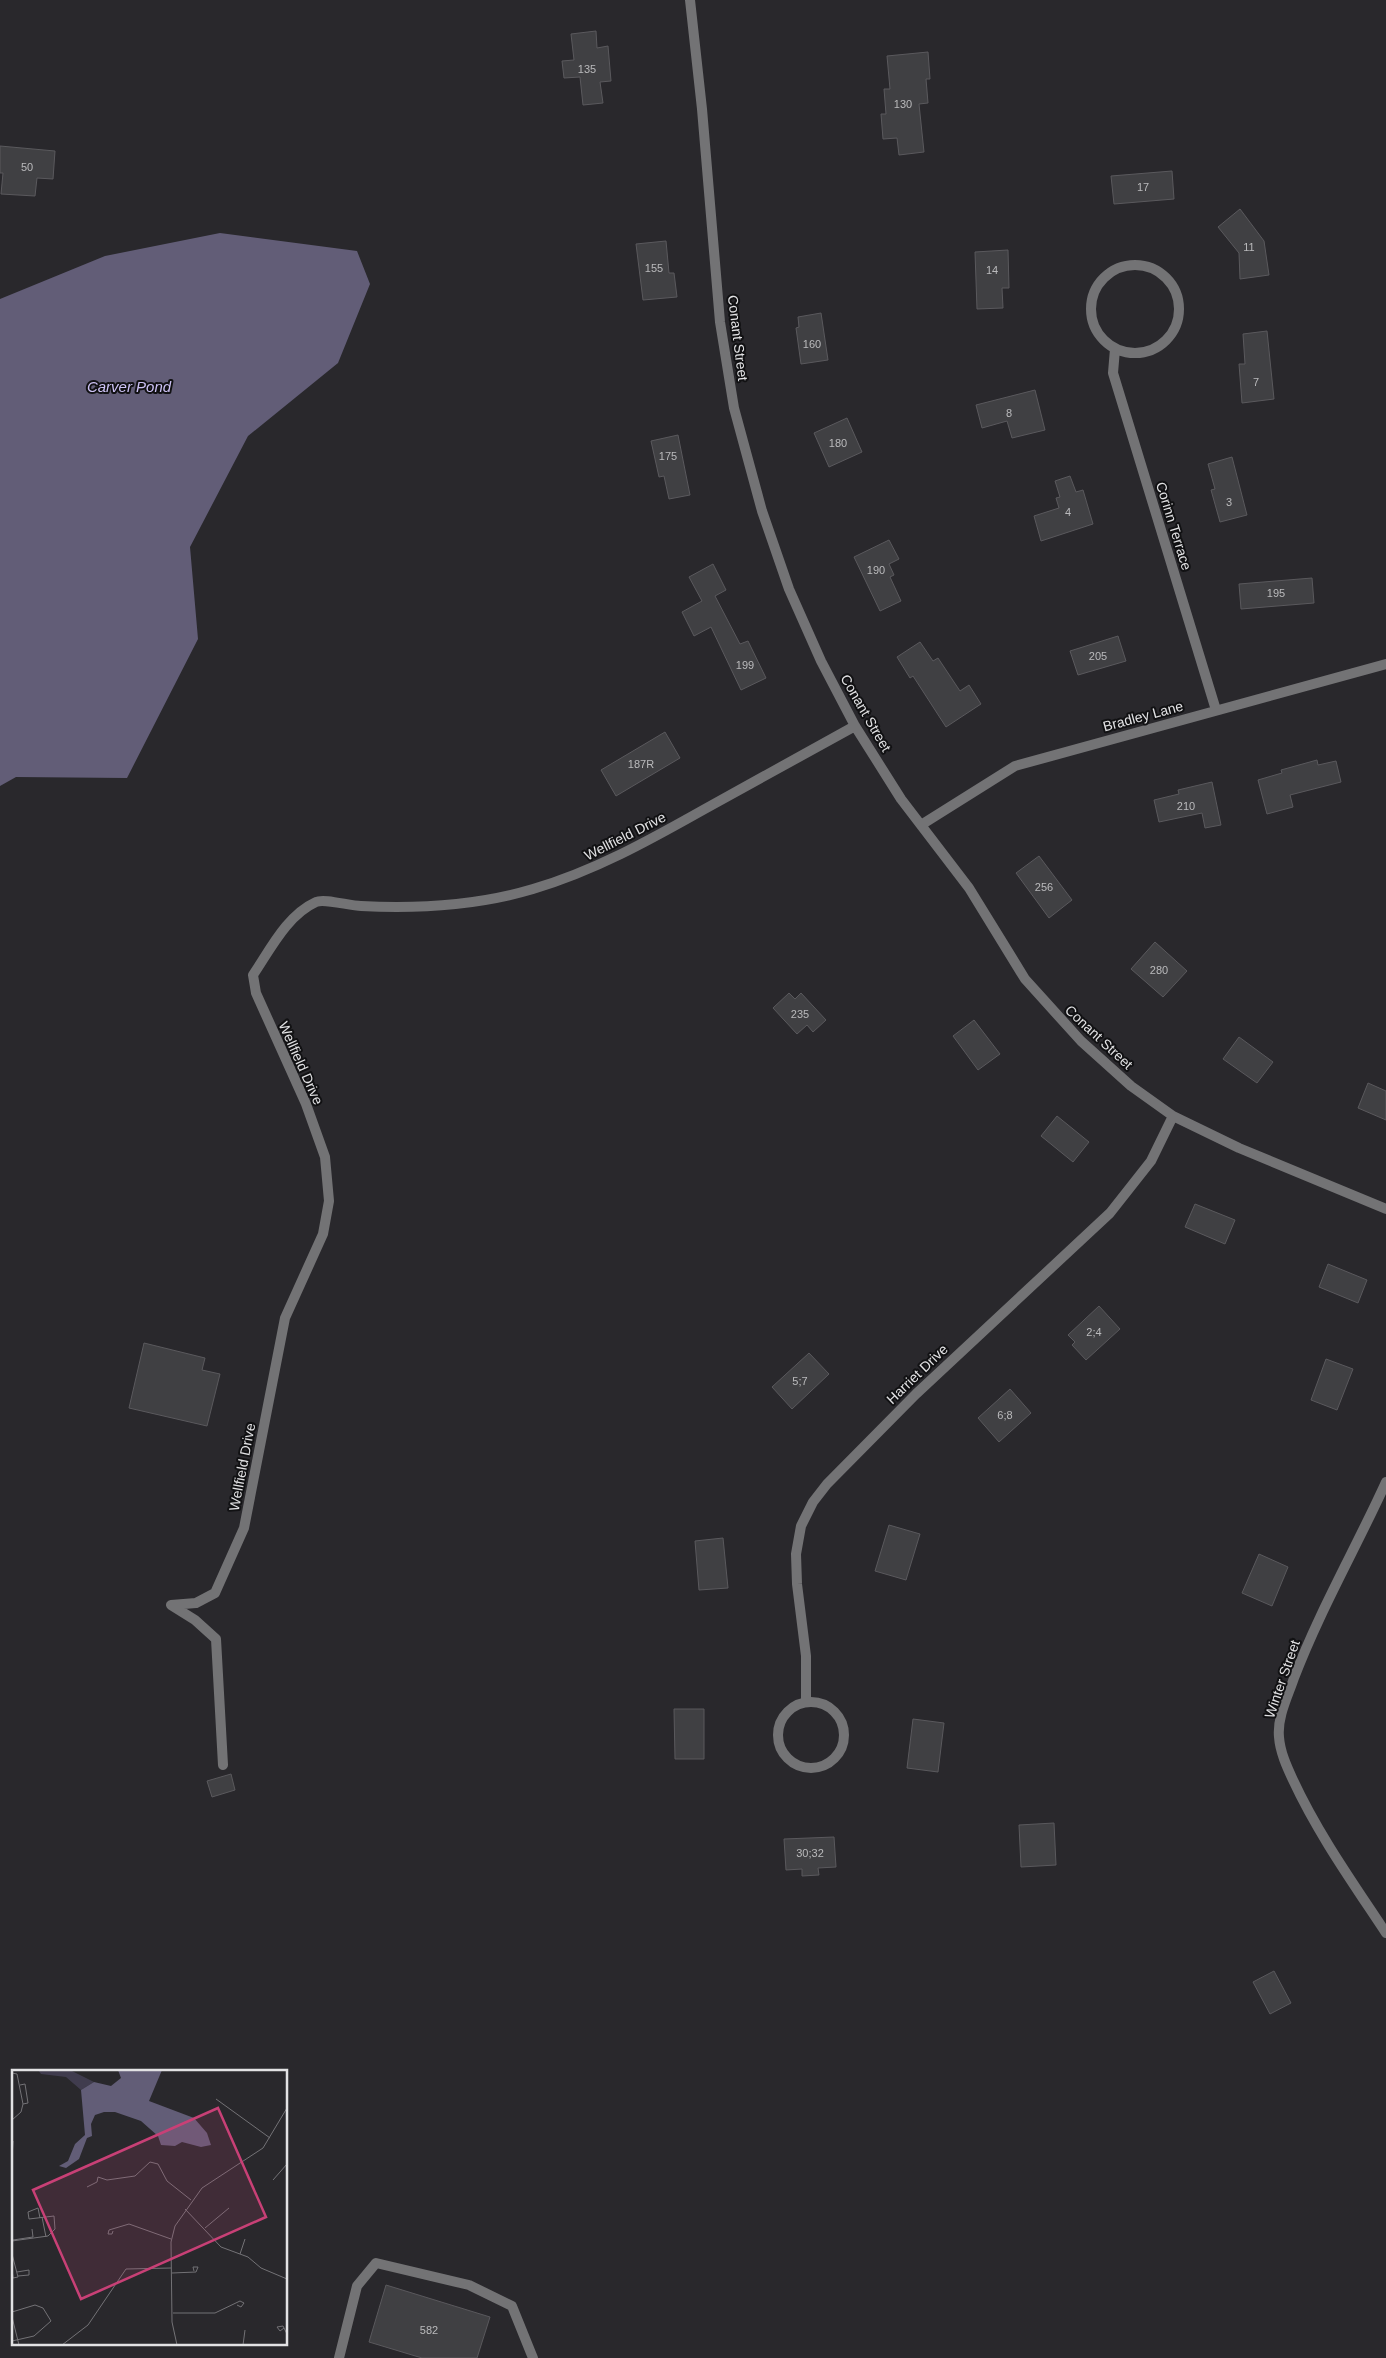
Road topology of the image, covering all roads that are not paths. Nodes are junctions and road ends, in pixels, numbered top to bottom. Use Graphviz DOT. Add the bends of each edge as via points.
graph roads {
  1 [pos="690,0"];
  2 [pos="1115,349"];
  3 [pos="1386,664"];
  4 [pos="1216,710"];
  5 [pos="855,726"];
  6 [pos="921,825"];
  7 [pos="1173,1116"];
  8 [pos="1386,1209"];
  9 [pos="1386,1482"];
  10 [pos="806,1701"];
  11 [pos="223,1765"];
  12 [pos="1386,1933"];
  13 [pos="339,2358"];
  14 [pos="533,2358"];
  1 -- 5 [label="street, Conant Street" via="720,322 734,408 762,511 788,589"];
  2 -- 2 [label="street" via="1104,341 1091,316 1091,302 1096,289 1103,278 1128,265 1158,270 1177,293 1178,323 1159,347 1145,353"];
  2 -- 4 [label="street, Corinn Terrace" via="1113,373"];
  3 -- 4 [label="street, Bradley Lane"];
  4 -- 6 [label="street, Bradley Lane" via="1016,766"];
  5 -- 6 [label="street, Conant Street"];
  5 -- 11 [label="street, Wellfield Drive" via="632,850 584,872 532,890 444,907 357,906 318,901 299,913 252,975 256,993 306,1104 325,1157 329,1201 323,1234 285,1318 244,1528 215,1593 196,1603 171,1605 216,1639"];
  6 -- 7 [label="street, Conant Street" via="970,888 1025,980 1052,1012 1112,1069"];
  7 -- 8 [label="street, Conant Street" via="1239,1148"];
  7 -- 10 [label="street, Harriet Drive" via="1151,1161 1110,1213 922,1388 827,1484 814,1502 802,1526 796,1554 806,1656"];
  9 -- 12 [label="street, Winter Street" via="1320,1615 1289,1692 1279,1736 1290,1774 1317,1826"];
  10 -- 10 [label="street" via="816,1701 833,1709 839,1716 844,1734 833,1760 816,1768 791,1762 777,1739 784,1714"];
  13 -- 14 [label="street" via="357,2286 376,2263 469,2285 512,2306"];
}
